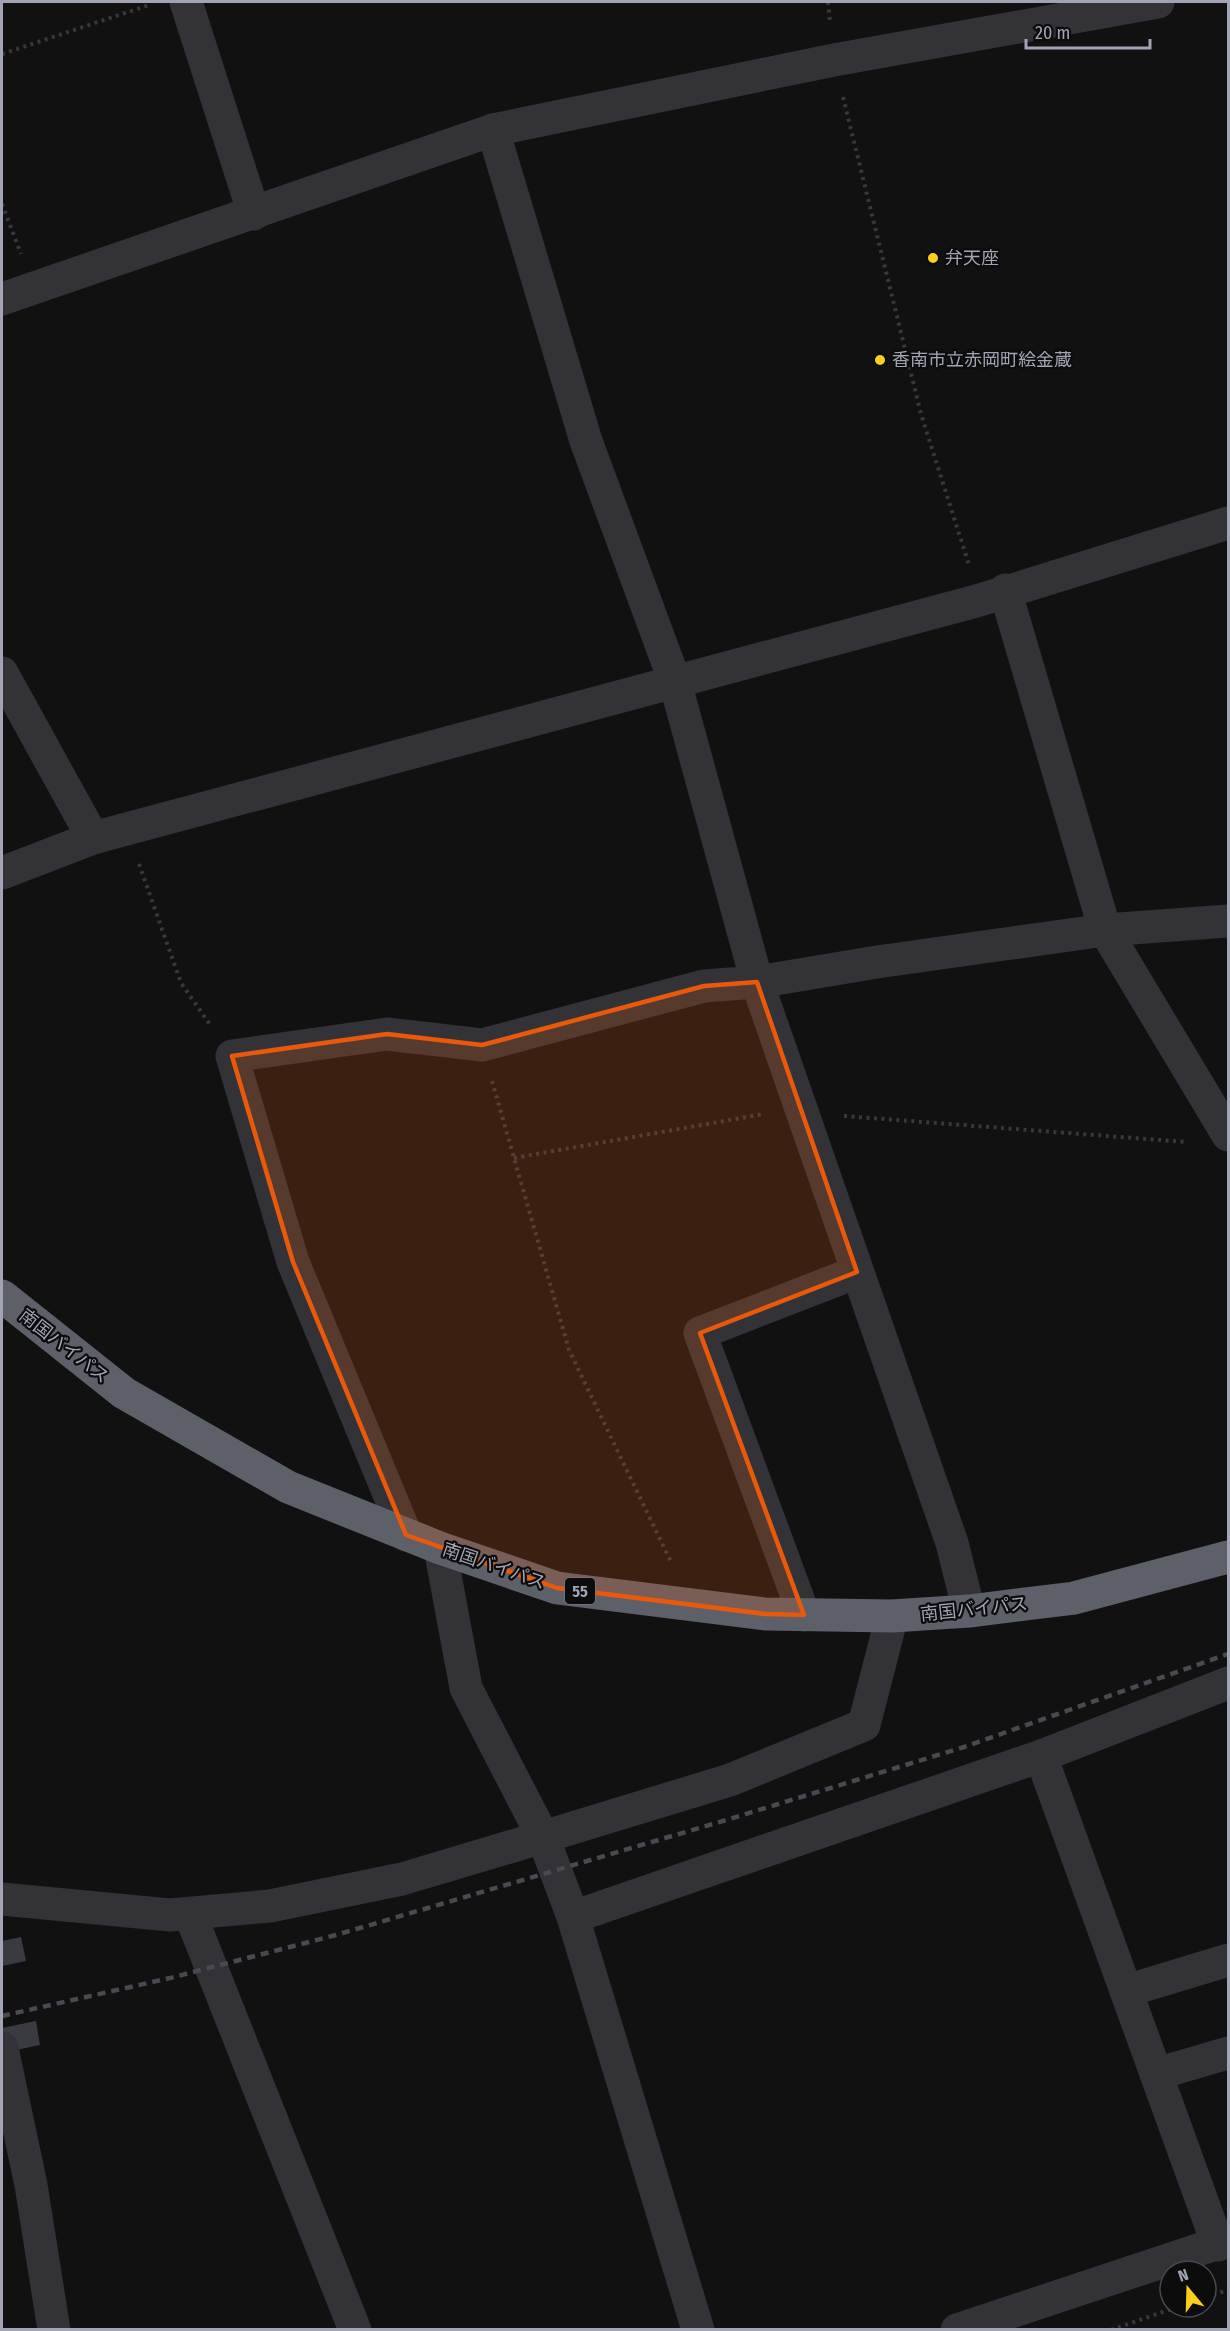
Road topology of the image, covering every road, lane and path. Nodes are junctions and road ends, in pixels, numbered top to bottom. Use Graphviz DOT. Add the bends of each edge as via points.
graph roads {
  1 [pos="158,2"];
  2 [pos="186,2"];
  3 [pos="1158,2"];
  4 [pos="1085,7"];
  5 [pos="2,54"];
  6 [pos="834,60"];
  7 [pos="493,130"];
  8 [pos="2,204"];
  9 [pos="254,213"];
  10 [pos="34,288"];
  11 [pos="2,299"];
  12 [pos="1228,523"];
  13 [pos="993,595"];
  14 [pos="2,673"];
  15 [pos="675,682"];
  16 [pos="127,829"];
  17 [pos="93,838"];
  18 [pos="2,873"];
  19 [pos="1228,921"];
  20 [pos="1105,930"];
  21 [pos="757,982"];
  22 [pos="482,1045"];
  23 [pos="232,1056"];
  24 [pos="802,1113"];
  25 [pos="1228,1135"];
  26 [pos="1193,1143"];
  27 [pos="514,1158"];
  28 [pos="857,1272"];
  29 [pos="2,1296"];
  30 [pos="406,1535"];
  31 [pos="440,1548"];
  32 [pos="1228,1557"];
  33 [pos="693,1606"];
  34 [pos="969,1611"];
  35 [pos="804,1615"];
  36 [pos="892,1616"];
  37 [pos="1228,1683"];
  38 [pos="1041,1756"];
  39 [pos="543,1837"];
  40 [pos="2,1899"];
  41 [pos="190,1914"];
  42 [pos="573,1917"];
  43 [pos="1228,1960"];
  44 [pos="1126,1991"];
  45 [pos="2,2048"];
  46 [pos="1228,2053"];
  47 [pos="1156,2074"];
  48 [pos="1223,2242"];
  49 [pos="1158,2314"];
  50 [pos="54,2330"];
  51 [pos="355,2330"];
  52 [pos="698,2330"];
  53 [pos="957,2330"];
  54 [pos="1111,2330"];
  1 -- 5 [label="path"];
  2 -- 9 [label="street"];
  3 -- 4 [label="street"];
  4 -- 6 [label="street"];
  6 -- 7 [label="street"];
  6 -- 13 [label="path" via="921,414"];
  7 -- 9 [label="street"];
  7 -- 15 [label="street" via="586,441"];
  8 -- 10 [label="path"];
  9 -- 10 [label="street"];
  10 -- 11 [label="street"];
  12 -- 13 [label="street"];
  13 -- 15 [label="street"];
  13 -- 20 [label="street"];
  14 -- 17 [label="street"];
  15 -- 16 [label="street"];
  15 -- 21 [label="street"];
  16 -- 17 [label="street"];
  16 -- 23 [label="path" via="181,983"];
  17 -- 18 [label="street"];
  19 -- 20 [label="street"];
  20 -- 21 [label="street"];
  20 -- 25 [label="street"];
  21 -- 22 [label="street" via="704,986"];
  21 -- 24 [label="street"];
  22 -- 23 [label="street" via="387,1034"];
  22 -- 27 [label="path"];
  23 -- 30 [label="street" via="293,1262"];
  24 -- 26 [label="path"];
  24 -- 27 [label="path" via="756,1114"];
  24 -- 28 [label="street"];
  27 -- 33 [label="path" via="569,1350"];
  28 -- 34 [label="street" via="952,1543"];
  28 -- 35 [label="street" via="700,1333"];
  29 -- 30 [label="highway, 南国バイパス / 55" via="124,1393 288,1487"];
  30 -- 31 [label="highway, 南国バイパス / 55"];
  31 -- 33 [label="highway, 南国バイパス / 55" via="557,1588"];
  31 -- 39 [label="street" via="466,1688"];
  32 -- 34 [label="highway, 南国バイパス / 55" via="1074,1598"];
  33 -- 35 [label="highway, 南国バイパス / 55"];
  34 -- 36 [label="highway, 南国バイパス / 55"];
  35 -- 36 [label="highway, 南国バイパス / 55"];
  36 -- 39 [label="street" via="864,1725 730,1780"];
  37 -- 38 [label="street"];
  38 -- 42 [label="street"];
  38 -- 44 [label="street"];
  39 -- 41 [label="street" via="402,1879 270,1906"];
  39 -- 42 [label="street"];
  40 -- 41 [label="street"];
  41 -- 51 [label="street"];
  42 -- 52 [label="street"];
  43 -- 44 [label="street"];
  44 -- 47 [label="street"];
  45 -- 50 [label="street" via="31,2185"];
  46 -- 47 [label="street"];
  47 -- 48 [label="street"];
  48 -- 53 [label="street"];
  49 -- 54 [label="path"];
}
